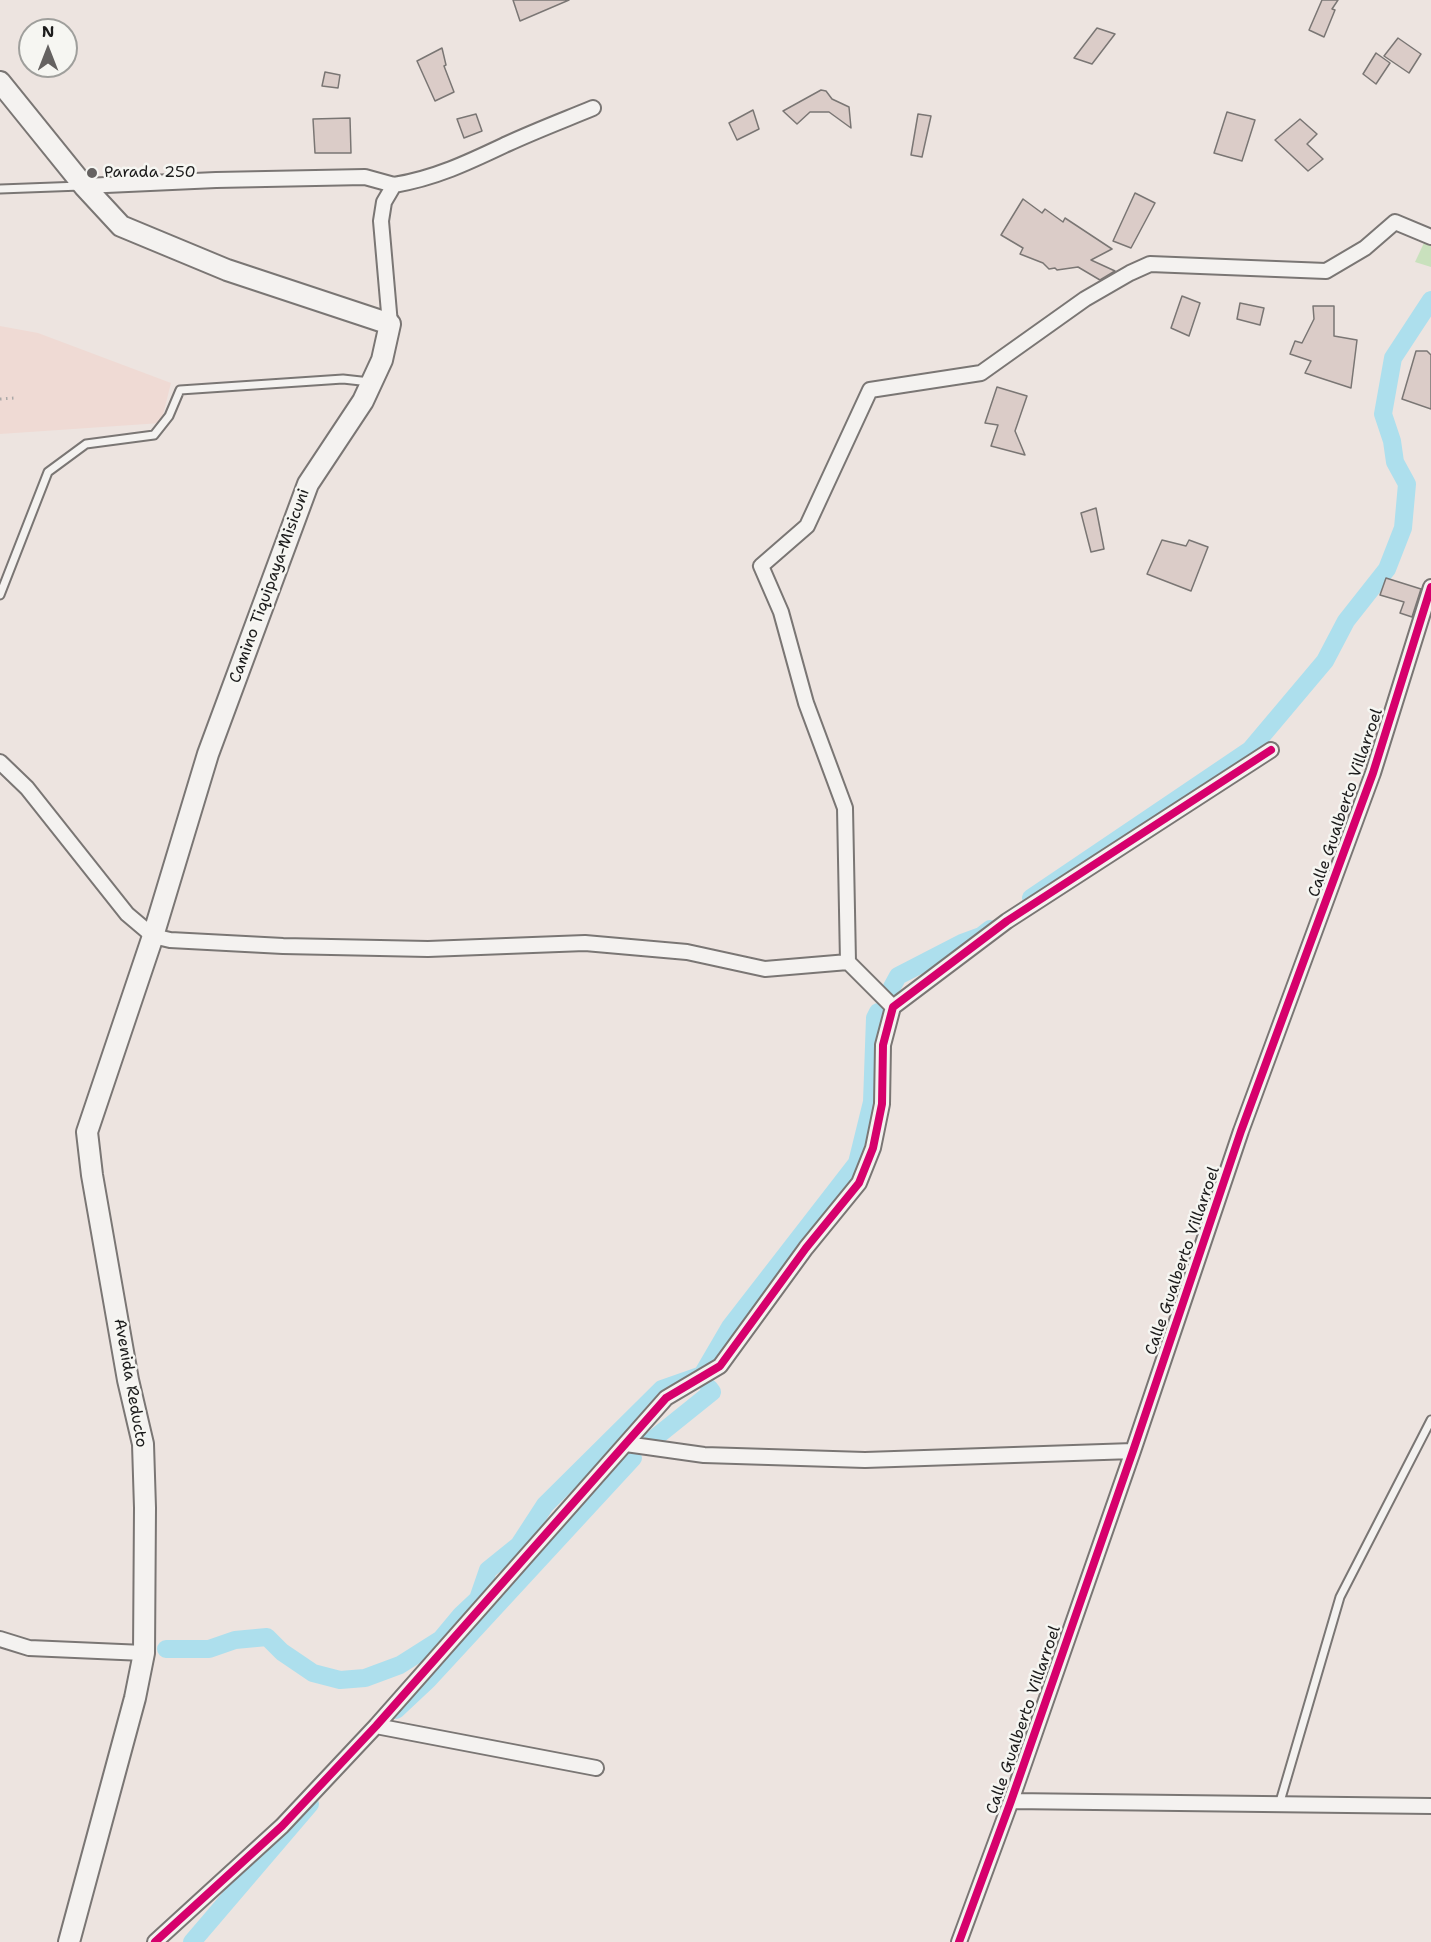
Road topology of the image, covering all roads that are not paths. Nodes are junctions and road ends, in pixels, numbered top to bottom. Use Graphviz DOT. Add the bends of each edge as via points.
graph roads {
  1 [pos="0,82"];
  2 [pos="593,108"];
  3 [pos="394,185"];
  4 [pos="84,186"];
  5 [pos="0,189"];
  6 [pos="1431,237"];
  7 [pos="390,324"];
  8 [pos="372,382"];
  9 [pos="1431,587"];
  10 [pos="0,595"];
  11 [pos="1271,750"];
  12 [pos="0,762"];
  13 [pos="153,936"];
  14 [pos="848,962"];
  15 [pos="893,1007"];
  16 [pos="1431,1420"];
  17 [pos="626,1444"];
  18 [pos="1133,1451"];
  19 [pos="0,1639"];
  20 [pos="144,1653"];
  21 [pos="376,1726"];
  22 [pos="596,1768"];
  23 [pos="1011,1801"];
  24 [pos="1279,1805"];
  25 [pos="1431,1806"];
  26 [pos="69,1942"];
  27 [pos="155,1942"];
  28 [pos="958,1942"];
  1 -- 4 [label="main road"];
  2 -- 3 [label="street" via="472,162"];
  3 -- 4 [label="street" via="365,177"];
  3 -- 7 [label="street" via="384,202 381,221"];
  4 -- 5 [label="lane"];
  4 -- 7 [label="main road" via="121,226 227,270"];
  6 -- 14 [label="street" via="1395,222 1365,248 1326,271 1150,264 1085,299 981,373 870,390 807,526 761,566 781,612 806,703 845,808"];
  7 -- 8 [label="main road, Camino Tiquipaya-Misicuni" via="382,360"];
  8 -- 10 [label="lane" via="343,379 180,390 169,416 154,435 86,444 48,472"];
  8 -- 13 [label="main road, Camino Tiquipaya-Misicuni" via="363,402 308,484 208,754"];
  9 -- 18 [label="street, Calle Gualberto Villarroel" via="1373,773 1241,1131"];
  11 -- 15 [label="street" via="1007,921"];
  12 -- 13 [label="street" via="27,788 127,914"];
  13 -- 14 [label="street" via="283,946 428,949 585,943 687,952 765,969"];
  13 -- 20 [label="main road, Avenida Reducto" via="87,1132 128,1380 143,1444"];
  14 -- 15 [label="street"];
  15 -- 17 [label="street" via="884,1045 882,1104 873,1148 859,1183 720,1366 666,1398"];
  16 -- 24 [label="lane" via="1340,1597"];
  17 -- 18 [label="street" via="704,1455 865,1460"];
  17 -- 21 [label="street"];
  18 -- 23 [label="street, Calle Gualberto Villarroel"];
  19 -- 20 [label="street" via="29,1648"];
  20 -- 26 [label="main road, Avenida Reducto"];
  21 -- 22 [label="street"];
  21 -- 27 [label="street" via="282,1826"];
  23 -- 24 [label="street"];
  23 -- 28 [label="street, Calle Gualberto Villarroel"];
  24 -- 25 [label="street"];
}
